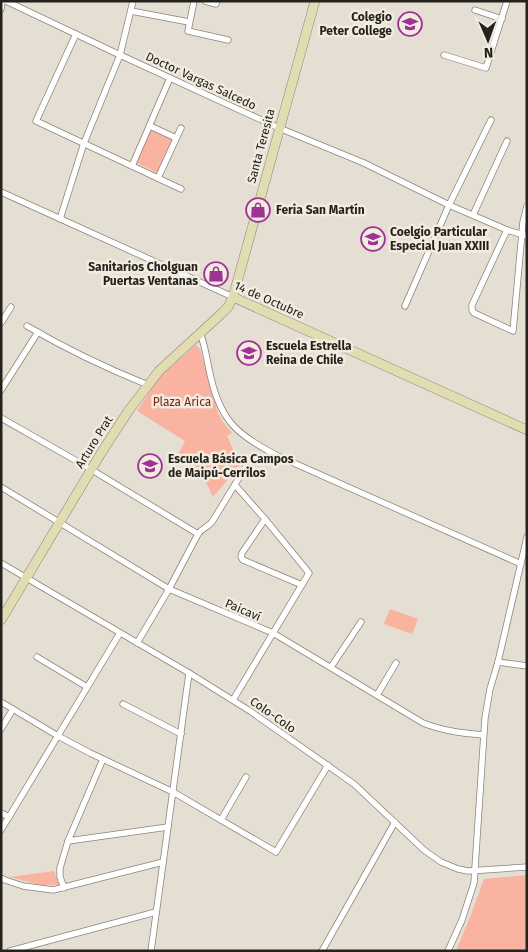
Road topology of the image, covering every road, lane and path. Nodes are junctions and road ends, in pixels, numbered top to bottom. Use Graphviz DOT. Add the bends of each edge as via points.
graph roads {
  1 [pos="4,1"];
  2 [pos="133,1"];
  3 [pos="194,1"];
  4 [pos="205,1"];
  5 [pos="217,1"];
  6 [pos="314,1"];
  7 [pos="507,1"];
  8 [pos="1,9"];
  9 [pos="474,10"];
  10 [pos="131,11"];
  11 [pos="502,19"];
  12 [pos="189,22"];
  13 [pos="76,34"];
  14 [pos="228,40"];
  15 [pos="120,55"];
  16 [pos="444,55"];
  17 [pos="170,78"];
  18 [pos="491,120"];
  19 [pos="150,126"];
  20 [pos="181,128"];
  21 [pos="279,128"];
  22 [pos="176,138"];
  23 [pos="507,141"];
  24 [pos="84,143"];
  25 [pos="132,166"];
  26 [pos="158,178"];
  27 [pos="181,188"];
  28 [pos="1,192"];
  29 [pos="449,205"];
  30 [pos="527,206"];
  31 [pos="473,215"];
  32 [pos="60,218"];
  33 [pos="507,230"];
  34 [pos="524,236"];
  35 [pos="233,297"];
  36 [pos="405,306"];
  37 [pos="11,307"];
  38 [pos="1,323"];
  39 [pos="27,326"];
  40 [pos="38,332"];
  41 [pos="200,333"];
  42 [pos="148,385"];
  43 [pos="1,390"];
  44 [pos="1,418"];
  45 [pos="527,430"];
  46 [pos="245,468"];
  47 [pos="91,470"];
  48 [pos="235,485"];
  49 [pos="1,487"];
  50 [pos="265,519"];
  51 [pos="60,522"];
  52 [pos="198,534"];
  53 [pos="527,537"];
  54 [pos="1,562"];
  55 [pos="520,564"];
  56 [pos="27,578"];
  57 [pos="302,585"];
  58 [pos="169,589"];
  59 [pos="1,620"];
  60 [pos="361,622"];
  61 [pos="120,633"];
  62 [pos="273,633"];
  63 [pos="137,643"];
  64 [pos="37,657"];
  65 [pos="498,662"];
  66 [pos="396,663"];
  67 [pos="527,666"];
  68 [pos="331,667"];
  69 [pos="190,673"];
  70 [pos="87,687"];
  71 [pos="377,695"];
  72 [pos="232,700"];
  73 [pos="1,702"];
  74 [pos="124,704"];
  75 [pos="13,709"];
  76 [pos="1,729"];
  77 [pos="181,734"];
  78 [pos="58,736"];
  79 [pos="483,736"];
  80 [pos="103,759"];
  81 [pos="328,765"];
  82 [pos="246,777"];
  83 [pos="173,792"];
  84 [pos="1,813"];
  85 [pos="9,817"];
  86 [pos="221,820"];
  87 [pos="395,822"];
  88 [pos="168,827"];
  89 [pos="1,830"];
  90 [pos="68,841"];
  91 [pos="163,862"];
  92 [pos="527,867"];
  93 [pos="475,871"];
  94 [pos="1,878"];
  95 [pos="64,888"];
  96 [pos="156,912"];
  97 [pos="10,951"];
  98 [pos="151,951"];
  99 [pos="322,951"];
  100 [pos="448,951"];
  1 -- 8 [label="street"];
  1 -- 13 [label="street, Doctor Vargas Salcedo"];
  2 -- 10 [label="street"];
  3 -- 12 [label="street"];
  4 -- 5 [label="street" via="216,4"];
  6 -- 21 [label="street, Santa Teresita"];
  7 -- 11 [label="street"];
  9 -- 11 [label="street"];
  10 -- 12 [label="street"];
  10 -- 15 [label="street"];
  11 -- 16 [label="street" via="486,68"];
  12 -- 14 [label="street" via="188,31"];
  13 -- 15 [label="street, Doctor Vargas Salcedo"];
  13 -- 24 [label="street" via="36,121"];
  15 -- 17 [label="street, Doctor Vargas Salcedo"];
  15 -- 24 [label="street"];
  17 -- 19 [label="street"];
  17 -- 21 [label="street, Doctor Vargas Salcedo"];
  18 -- 29 [label="street"];
  19 -- 22 [label="street"];
  19 -- 25 [label="street"];
  20 -- 22 [label="street"];
  21 -- 29 [label="street, Doctor Vargas Salcedo" via="364,163"];
  21 -- 35 [label="street, Santa Teresita"];
  22 -- 26 [label="street"];
  23 -- 31 [label="street"];
  24 -- 25 [label="street"];
  24 -- 32 [label="street"];
  25 -- 26 [label="street"];
  26 -- 27 [label="street"];
  28 -- 32 [label="street, 14 de Octubre"];
  29 -- 31 [label="street, Doctor Vargas Salcedo"];
  29 -- 36 [label="street"];
  30 -- 34 [label="street"];
  31 -- 33 [label="street, Doctor Vargas Salcedo"];
  32 -- 35 [label="street, 14 de Octubre"];
  33 -- 34 [label="street, Doctor Vargas Salcedo"];
  33 -- 34 [label="street" via="472,310 513,331"];
  35 -- 41 [label="street, Arturo Prat" via="225,310"];
  35 -- 45 [label="street, 14 de Octubre"];
  37 -- 38 [label="street"];
  39 -- 40 [label="street"];
  40 -- 42 [label="street" via="89,360"];
  40 -- 43 [label="street"];
  41 -- 42 [label="street, Arturo Prat"];
  41 -- 55 [label="street" via="221,410 242,434 278,456"];
  42 -- 47 [label="street, Arturo Prat"];
  44 -- 47 [label="street"];
  46 -- 48 [label="street"];
  47 -- 51 [label="street, Arturo Prat"];
  47 -- 52 [label="street"];
  48 -- 50 [label="street"];
  48 -- 52 [label="street" via="210,525"];
  49 -- 51 [label="street, Paicaví"];
  50 -- 57 [label="street" via="309,573"];
  50 -- 57 [label="street" via="241,557"];
  51 -- 56 [label="street, Arturo Prat"];
  51 -- 58 [label="street, Paicaví"];
  52 -- 58 [label="street"];
  53 -- 55 [label="street"];
  54 -- 56 [label="street, Colo-Colo"];
  55 -- 65 [label="street"];
  56 -- 59 [label="street, Arturo Prat"];
  56 -- 61 [label="street, Colo-Colo"];
  57 -- 62 [label="street"];
  58 -- 62 [label="street, Paicaví"];
  58 -- 63 [label="street"];
  60 -- 68 [label="street"];
  61 -- 63 [label="street, Colo-Colo"];
  61 -- 70 [label="street"];
  62 -- 68 [label="street, Paicaví"];
  62 -- 72 [label="street"];
  63 -- 69 [label="street, Colo-Colo"];
  64 -- 70 [label="street"];
  65 -- 67 [label="street"];
  65 -- 79 [label="street"];
  66 -- 71 [label="street"];
  68 -- 71 [label="street, Paicaví"];
  69 -- 72 [label="street, Colo-Colo"];
  69 -- 77 [label="street"];
  70 -- 78 [label="street"];
  71 -- 79 [label="street, Paicaví" via="437,728"];
  72 -- 81 [label="street, Colo-Colo"];
  73 -- 75 [label="street"];
  74 -- 77 [label="street"];
  75 -- 76 [label="street"];
  75 -- 78 [label="street"];
  77 -- 83 [label="street"];
  78 -- 80 [label="street"];
  78 -- 85 [label="street"];
  79 -- 93 [label="street"];
  80 -- 83 [label="street"];
  80 -- 90 [label="street"];
  81 -- 86 [label="street" via="276,852"];
  81 -- 87 [label="street, Colo-Colo"];
  82 -- 86 [label="street"];
  83 -- 86 [label="street"];
  83 -- 88 [label="street"];
  84 -- 85 [label="street"];
  85 -- 89 [label="street"];
  87 -- 93 [label="street, Colo-Colo" via="435,859 458,869"];
  87 -- 99 [label="street"];
  88 -- 90 [label="street"];
  88 -- 91 [label="street"];
  90 -- 95 [label="street" via="60,868"];
  91 -- 95 [label="street"];
  91 -- 96 [label="street"];
  92 -- 93 [label="street, Colo-Colo"];
  93 -- 100 [label="street" via="473,888"];
  94 -- 95 [label="street" via="23,886 53,890"];
  96 -- 97 [label="street"];
  96 -- 98 [label="street"];
}
